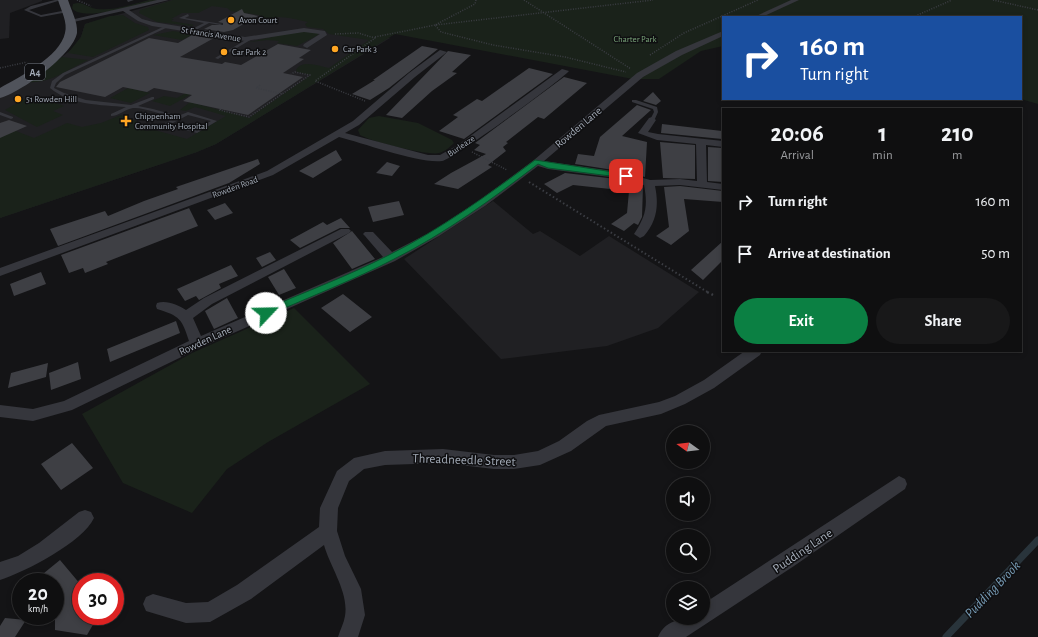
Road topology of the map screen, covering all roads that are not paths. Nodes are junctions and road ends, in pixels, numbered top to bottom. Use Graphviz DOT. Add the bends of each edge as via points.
graph roads {
  1 [pos="59,0"];
  2 [pos="64,0"];
  3 [pos="166,0"];
  4 [pos="796,0"];
  5 [pos="125,10"];
  6 [pos="188,15"];
  7 [pos="68,16"];
  8 [pos="759,16"];
  9 [pos="208,22"];
  10 [pos="220,24"];
  11 [pos="165,27"];
  12 [pos="191,31"];
  13 [pos="722,33"];
  14 [pos="250,39"];
  15 [pos="307,46"];
  16 [pos="443,52"];
  17 [pos="217,58"];
  18 [pos="565,71"];
  19 [pos="0,94"];
  20 [pos="152,98"];
  21 [pos="634,101"];
  22 [pos="133,107"];
  23 [pos="0,113"];
  24 [pos="113,115"];
  25 [pos="10,118"];
  26 [pos="178,118"];
  27 [pos="652,120"];
  28 [pos="339,134"];
  29 [pos="702,142"];
  30 [pos="722,144"];
  31 [pos="537,162"];
  32 [pos="649,183"];
  33 [pos="702,184"];
  34 [pos="722,187"];
  35 [pos="345,230"];
  36 [pos="369,234"];
  37 [pos="640,234"];
  38 [pos="391,258"];
  39 [pos="0,272"];
  40 [pos="162,306"];
  41 [pos="187,316"];
  42 [pos="197,343"];
  43 [pos="754,352"];
  44 [pos="0,411"];
  45 [pos="899,484"];
  46 [pos="85,518"];
  47 [pos="328,531"];
  48 [pos="0,572"];
  49 [pos="153,604"];
  50 [pos="710,610"];
  51 [pos="687,625"];
  52 [pos="348,637"];
  53 [pos="668,637"];
  1 -- 7 [label="lane" via="32,6 26,10 41,16"];
  2 -- 7 [label="main road, A4"];
  3 -- 5 [label="street"];
  4 -- 8 [label="street"];
  5 -- 7 [label="street"];
  5 -- 11 [label="street, St Francis Avenue" via="140,20"];
  6 -- 9 [label="lane" via="181,18"];
  7 -- 19 [label="main road, A4" via="71,32 69,41 62,50 32,74"];
  9 -- 10 [label="lane"];
  9 -- 12 [label="lane"];
  11 -- 12 [label="street, St Francis Avenue"];
  11 -- 22 [label="lane" via="64,74 52,85 58,93 78,99"];
  12 -- 14 [label="street, St Francis Avenue"];
  13 -- 31 [label="street, Rowden Lane" via="640,75"];
  14 -- 15 [label="street, St Francis Avenue" via="307,30 320,31 324,35"];
  14 -- 17 [label="lane"];
  16 -- 28 [label="street, Rowden Road" via="412,75 364,118"];
  18 -- 28 [label="street, Burleaze" via="442,158 432,159"];
  20 -- 22 [label="lane"];
  21 -- 27 [label="lane" via="655,108"];
  22 -- 24 [label="lane"];
  22 -- 26 [label="lane"];
  23 -- 25 [label="lane"];
  26 -- 26 [label="lane" via="167,124 195,132 215,121 188,113"];
  27 -- 29 [label="street" via="643,133"];
  28 -- 39 [label="street, Rowden Road" via="258,178"];
  29 -- 30 [label="street"];
  29 -- 33 [label="street"];
  31 -- 32 [label="street" via="548,166 626,176"];
  31 -- 38 [label="street, Rowden Lane" via="481,204 435,234"];
  32 -- 33 [label="street"];
  32 -- 37 [label="street" via="652,211 648,226"];
  33 -- 34 [label="street"];
  35 -- 41 [label="street" via="208,300"];
  36 -- 38 [label="street"];
  38 -- 42 [label="street, Rowden Lane"];
  40 -- 41 [label="street"];
  41 -- 42 [label="street"];
  42 -- 44 [label="street, Rowden Lane" via="67,406 33,415"];
  43 -- 47 [label="street, Threadneedle Street" via="709,384 680,400 661,408 604,420 565,446 540,458 494,462 443,456 399,457 360,463 343,476 335,492 329,508"];
  45 -- 50 [label="street, Pudding Lane"];
  46 -- 48 [label="street" via="39,555"];
  47 -- 49 [label="street" via="244,592 210,612 186,613"];
  47 -- 52 [label="street, Threadneedle Street" via="337,559 352,589 355,615"];
  51 -- 53 [label="street"];
}
